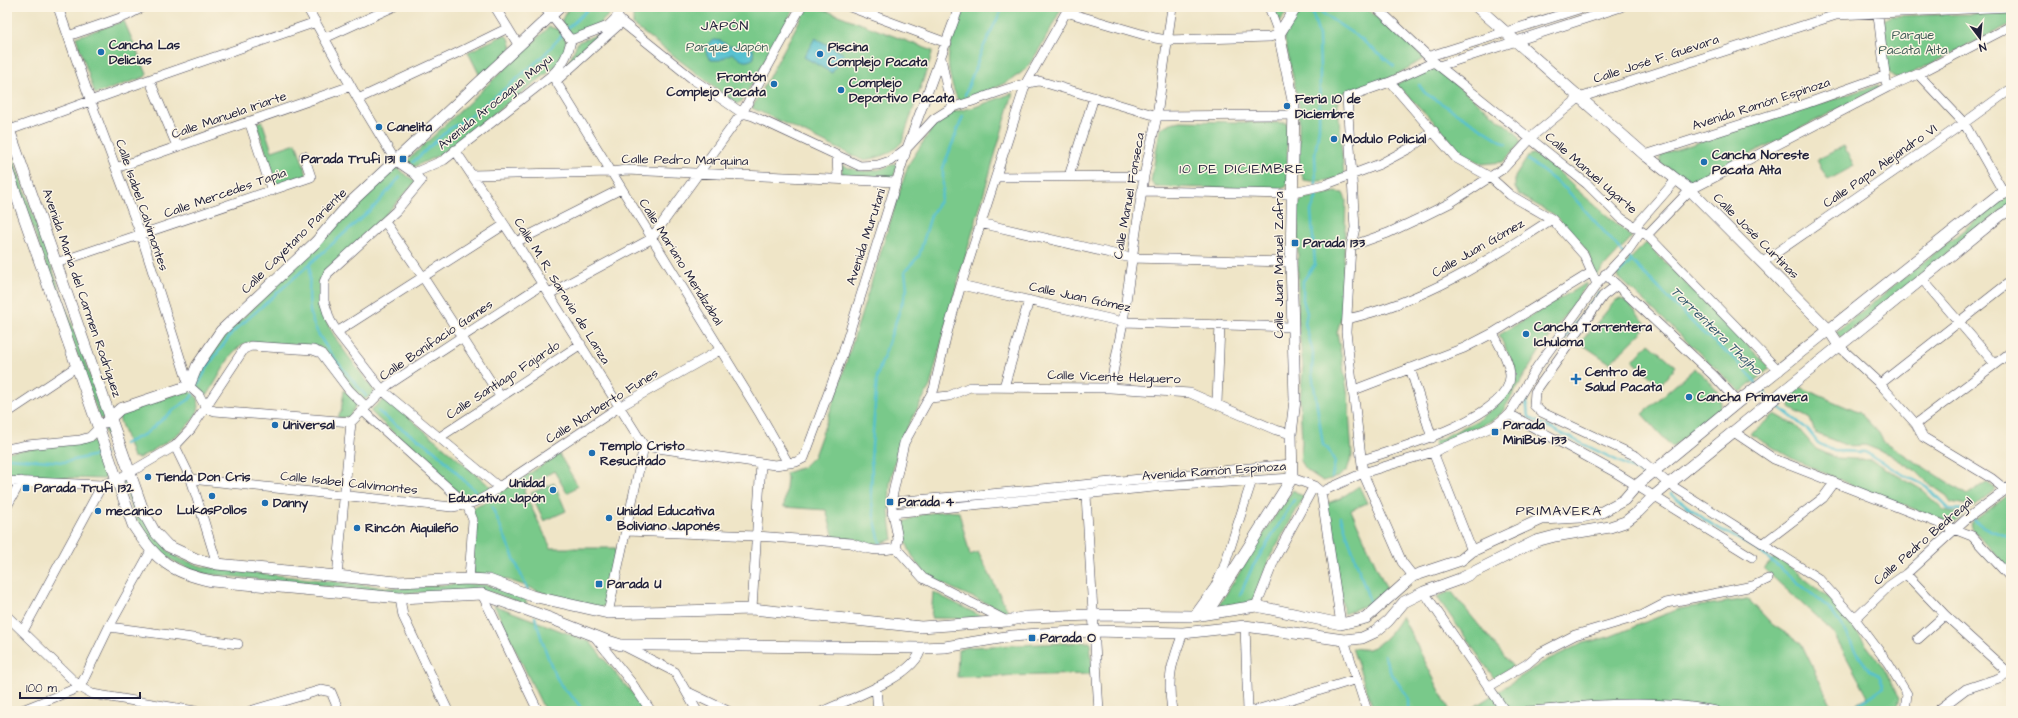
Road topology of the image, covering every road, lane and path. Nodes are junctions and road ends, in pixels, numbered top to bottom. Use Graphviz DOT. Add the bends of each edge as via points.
graph roads {
  1 [pos="58,7"];
  2 [pos="143,7"];
  3 [pos="307,7"];
  4 [pos="393,7"];
  5 [pos="495,7"];
  6 [pos="560,7"];
  7 [pos="624,7"];
  8 [pos="800,7"];
  9 [pos="850,7"];
  10 [pos="959,7"];
  11 [pos="1172,7"];
  12 [pos="1269,7"];
  13 [pos="1296,7"];
  14 [pos="1376,7"];
  15 [pos="1477,7"];
  16 [pos="1585,7"];
  17 [pos="1621,7"];
  18 [pos="2011,7"];
  19 [pos="1928,9"];
  20 [pos="1068,10"];
  21 [pos="1877,10"];
  22 [pos="547,11"];
  23 [pos="619,20"];
  24 [pos="316,22"];
  25 [pos="2011,26"];
  26 [pos="508,28"];
  27 [pos="1505,32"];
  28 [pos="1279,34"];
  29 [pos="68,36"];
  30 [pos="324,38"];
  31 [pos="570,38"];
  32 [pos="1167,40"];
  33 [pos="1516,41"];
  34 [pos="946,43"];
  35 [pos="519,46"];
  36 [pos="941,57"];
  37 [pos="1434,61"];
  38 [pos="1918,74"];
  39 [pos="1884,76"];
  40 [pos="554,78"];
  41 [pos="151,79"];
  42 [pos="1390,82"];
  43 [pos="1026,83"];
  44 [pos="351,86"];
  45 [pos="1888,87"];
  46 [pos="2011,89"];
  47 [pos="1094,97"];
  48 [pos="358,98"];
  49 [pos="1580,98"];
  50 [pos="91,102"];
  51 [pos="953,107"];
  52 [pos="742,113"];
  53 [pos="1294,115"];
  54 [pos="1157,116"];
  55 [pos="248,121"];
  56 [pos="1964,123"];
  57 [pos="8,128"];
  58 [pos="1434,131"];
  59 [pos="1531,139"];
  60 [pos="177,146"];
  61 [pos="907,148"];
  62 [pos="455,150"];
  63 [pos="1645,155"];
  64 [pos="304,156"];
  65 [pos="837,156"];
  66 [pos="116,168"];
  67 [pos="405,168"];
  68 [pos="7,169"];
  69 [pos="612,172"];
  70 [pos="698,173"];
  71 [pos="472,174"];
  72 [pos="1352,174"];
  73 [pos="1069,176"];
  74 [pos="1144,176"];
  75 [pos="997,177"];
  76 [pos="1490,177"];
  77 [pos="838,179"];
  78 [pos="1676,180"];
  79 [pos="897,182"];
  80 [pos="621,189"];
  81 [pos="272,190"];
  82 [pos="1690,190"];
  83 [pos="2009,190"];
  84 [pos="1143,191"];
  85 [pos="1293,192"];
  86 [pos="2011,209"];
  87 [pos="1552,219"];
  88 [pos="385,222"];
  89 [pos="980,223"];
  90 [pos="504,225"];
  91 [pos="1641,232"];
  92 [pos="141,235"];
  93 [pos="651,239"];
  94 [pos="516,242"];
  95 [pos="1351,246"];
  96 [pos="1131,258"];
  97 [pos="1290,262"];
  98 [pos="1762,262"];
  99 [pos="56,263"];
  100 [pos="1592,272"];
  101 [pos="1605,274"];
  102 [pos="423,277"];
  103 [pos="1922,279"];
  104 [pos="2011,281"];
  105 [pos="543,284"];
  106 [pos="1597,284"];
  107 [pos="961,285"];
  108 [pos="1617,285"];
  109 [pos="549,294"];
  110 [pos="1029,300"];
  111 [pos="1347,319"];
  112 [pos="1123,322"];
  113 [pos="1958,322"];
  114 [pos="1220,324"];
  115 [pos="1292,327"];
  116 [pos="1829,330"];
  117 [pos="337,332"];
  118 [pos="1493,334"];
  119 [pos="462,336"];
  120 [pos="581,344"];
  121 [pos="1840,347"];
  122 [pos="720,350"];
  123 [pos="2011,352"];
  124 [pos="1995,364"];
  125 [pos="76,367"];
  126 [pos="1410,368"];
  127 [pos="1779,371"];
  128 [pos="1880,384"];
  129 [pos="189,386"];
  130 [pos="1004,386"];
  131 [pos="1110,388"];
  132 [pos="1354,390"];
  133 [pos="383,391"];
  134 [pos="500,396"];
  135 [pos="930,398"];
  136 [pos="1738,402"];
  137 [pos="1217,403"];
  138 [pos="206,408"];
  139 [pos="619,408"];
  140 [pos="364,409"];
  141 [pos="7,413"];
  142 [pos="1509,414"];
  143 [pos="111,418"];
  144 [pos="351,422"];
  145 [pos="1916,424"];
  146 [pos="98,429"];
  147 [pos="1734,432"];
  148 [pos="1291,434"];
  149 [pos="440,437"];
  150 [pos="1432,438"];
  151 [pos="175,446"];
  152 [pos="644,446"];
  153 [pos="7,449"];
  154 [pos="1433,452"];
  155 [pos="1362,460"];
  156 [pos="788,463"];
  157 [pos="761,464"];
  158 [pos="1291,464"];
  159 [pos="129,472"];
  160 [pos="1654,472"];
  161 [pos="1363,473"];
  162 [pos="1292,478"];
  163 [pos="191,479"];
  164 [pos="117,480"];
  165 [pos="1252,480"];
  166 [pos="7,481"];
  167 [pos="21,481"];
  168 [pos="1834,483"];
  169 [pos="1669,484"];
  170 [pos="102,485"];
  171 [pos="1636,486"];
  172 [pos="499,487"];
  173 [pos="2008,488"];
  174 [pos="1318,489"];
  175 [pos="1086,495"];
  176 [pos="344,496"];
  177 [pos="1654,496"];
  178 [pos="891,502"];
  179 [pos="466,505"];
  180 [pos="7,506"];
  181 [pos="892,513"];
  182 [pos="1956,529"];
  183 [pos="627,531"];
  184 [pos="756,536"];
  185 [pos="1764,543"];
  186 [pos="896,548"];
  187 [pos="151,551"];
  188 [pos="1472,551"];
  189 [pos="1752,557"];
  190 [pos="217,564"];
  191 [pos="1906,574"];
  192 [pos="1412,576"];
  193 [pos="337,577"];
  194 [pos="2011,578"];
  195 [pos="469,579"];
  196 [pos="1768,579"];
  197 [pos="1424,592"];
  198 [pos="482,594"];
  199 [pos="400,598"];
  200 [pos="557,602"];
  201 [pos="1256,606"];
  202 [pos="752,609"];
  203 [pos="1207,613"];
  204 [pos="608,614"];
  205 [pos="1094,615"];
  206 [pos="1946,615"];
  207 [pos="7,616"];
  208 [pos="1194,616"];
  209 [pos="1026,617"];
  210 [pos="552,619"];
  211 [pos="1855,619"];
  212 [pos="1007,621"];
  213 [pos="1341,624"];
  214 [pos="1245,626"];
  215 [pos="109,628"];
  216 [pos="23,631"];
  217 [pos="1093,631"];
  218 [pos="1183,633"];
  219 [pos="1027,635"];
  220 [pos="595,637"];
  221 [pos="1918,639"];
  222 [pos="1344,640"];
  223 [pos="238,644"];
  224 [pos="621,645"];
  225 [pos="921,648"];
  226 [pos="2010,672"];
  227 [pos="1357,679"];
  228 [pos="80,687"];
  229 [pos="876,687"];
  230 [pos="1488,688"];
  231 [pos="686,691"];
  232 [pos="20,711"];
  233 [pos="195,711"];
  234 [pos="250,711"];
  235 [pos="339,711"];
  236 [pos="448,711"];
  237 [pos="538,711"];
  238 [pos="651,711"];
  239 [pos="697,711"];
  240 [pos="728,711"];
  241 [pos="823,711"];
  242 [pos="878,711"];
  243 [pos="1098,711"];
  244 [pos="1172,711"];
  245 [pos="1248,711"];
  246 [pos="1253,711"];
  247 [pos="1367,711"];
  248 [pos="1505,711"];
  249 [pos="1527,711"];
  250 [pos="1716,711"];
  251 [pos="1905,711"];
  252 [pos="1937,711"];
  1 -- 29 [label="street, Calle Isabel Calvimontes"];
  2 -- 29 [label="street" via="126,16"];
  3 -- 24 [label="street"];
  4 -- 30 [label="street"];
  5 -- 26 [label="street"];
  6 -- 22 [label="street, Calle Cayetano Pariente"];
  7 -- 23 [label="street" via="618,12"];
  8 -- 52 [label="street"];
  9 -- 34 [label="street"];
  10 -- 34 [label="street, Avenida Murutani"];
  11 -- 32 [label="street, Calle Manuel Fonseca"];
  12 -- 28 [label="street, Calle Juan Manuel Zafra"];
  13 -- 28 [label="street"];
  14 -- 37 [label="street, Calle Manuel Ugarte"];
  15 -- 27 [label="street, Calle José Curtinas"];
  16 -- 27 [label="street"];
  17 -- 33 [label="street"];
  18 -- 19 [label="street, Calle José F. Guevara"];
  19 -- 21 [label="street, Calle José F. Guevara"];
  20 -- 32 [label="street"];
  20 -- 43 [label="street"];
  21 -- 39 [label="street"];
  21 -- 49 [label="street, Calle José F. Guevara" via="1836,15"];
  22 -- 31 [label="street"];
  22 -- 35 [label="street, Calle Cayetano Pariente"];
  23 -- 31 [label="street"];
  23 -- 40 [label="street"];
  23 -- 52 [label="street" via="694,80"];
  24 -- 30 [label="street"];
  24 -- 41 [label="street"];
  25 -- 38 [label="street"];
  26 -- 35 [label="street"];
  26 -- 48 [label="street"];
  27 -- 33 [label="street, Calle José Curtinas"];
  27 -- 37 [label="street"];
  28 -- 32 [label="street" via="1270,37"];
  28 -- 53 [label="street, Calle Juan Manuel Zafra"];
  29 -- 50 [label="street, Calle Isabel Calvimontes"];
  30 -- 44 [label="street"];
  31 -- 40 [label="street, Avenida Arocagua Mayu" via="568,54"];
  32 -- 54 [label="street, Calle Manuel Fonseca"];
  33 -- 37 [label="street"];
  33 -- 49 [label="street, Calle José Curtinas"];
  34 -- 36 [label="street, Avenida Murutani"];
  35 -- 67 [label="street, Calle Cayetano Pariente"];
  36 -- 51 [label="street" via="946,88"];
  36 -- 61 [label="street, Avenida Murutani"];
  37 -- 42 [label="street"];
  37 -- 59 [label="street, Calle Manuel Ugarte"];
  38 -- 45 [label="street"];
  38 -- 56 [label="street"];
  39 -- 45 [label="street"];
  39 -- 63 [label="street, Avenida Ramón Espinoza"];
  40 -- 62 [label="street, Avenida Arocagua Mayu"];
  40 -- 69 [label="street, Calle Mariano Mendizábal"];
  41 -- 50 [label="street"];
  41 -- 60 [label="street"];
  42 -- 58 [label="street"];
  42 -- 72 [label="street" via="1347,97"];
  43 -- 47 [label="street" via="1039,81"];
  43 -- 51 [label="street" via="978,101"];
  43 -- 75 [label="street"];
  44 -- 48 [label="street"];
  44 -- 55 [label="street, Calle Manuela Iriarte"];
  45 -- 82 [label="street"];
  46 -- 56 [label="street, Calle Papa Alejandro VI"];
  47 -- 54 [label="street"];
  47 -- 73 [label="street"];
  48 -- 67 [label="street"];
  49 -- 59 [label="street, Calle José F. Guevara"];
  49 -- 63 [label="street, Calle José Curtinas"];
  50 -- 57 [label="street"];
  50 -- 66 [label="street, Calle Isabel Calvimontes"];
  51 -- 61 [label="street" via="934,119"];
  52 -- 65 [label="street"];
  52 -- 70 [label="street"];
  53 -- 54 [label="street"];
  53 -- 85 [label="street, Calle Juan Manuel Zafra"];
  54 -- 74 [label="street, Calle Manuel Fonseca"];
  55 -- 60 [label="street, Calle Manuela Iriarte"];
  55 -- 81 [label="street"];
  56 -- 83 [label="street"];
  56 -- 98 [label="street, Calle Papa Alejandro VI"];
  57 -- 99 [label="street, Avenida Maria del Carmen Rodríguez"];
  58 -- 72 [label="street" via="1380,164"];
  58 -- 76 [label="street" via="1456,158"];
  59 -- 76 [label="street, Calle José F. Guevara" via="1504,168"];
  59 -- 91 [label="street, Calle Manuel Ugarte"];
  60 -- 66 [label="street, Calle Manuela Iriarte"];
  61 -- 65 [label="street" via="890,160 869,166 860,166"];
  61 -- 79 [label="street, Avenida Murutani"];
  62 -- 67 [label="street, Avenida Arocagua Mayu" via="444,160"];
  62 -- 71 [label="street, Calle M. R. Saravia de Lanza"];
  63 -- 78 [label="street, Calle José Curtinas"];
  64 -- 81 [label="street, Calle Mercedes Tapia" via="311,177"];
  65 -- 77 [label="street"];
  66 -- 92 [label="street, Calle Isabel Calvimontes"];
  67 -- 88 [label="street" via="421,181"];
  67 -- 129 [label="street, Calle Cayetano Pariente" via="349,204 316,242 220,331 197,366"];
  68 -- 125 [label="street"];
  69 -- 70 [label="street, Calle Pedro Marquina" via="626,170"];
  69 -- 71 [label="street, Calle Pedro Marquina"];
  69 -- 80 [label="street, Calle Mariano Mendizábal"];
  70 -- 77 [label="street, Calle Pedro Marquina"];
  70 -- 93 [label="street"];
  71 -- 90 [label="street, Calle M. R. Saravia de Lanza"];
  72 -- 85 [label="street" via="1324,185"];
  72 -- 95 [label="street" via="1355,228"];
  73 -- 74 [label="street"];
  73 -- 75 [label="street"];
  74 -- 84 [label="street, Calle Manuel Fonseca"];
  75 -- 89 [label="street"];
  76 -- 87 [label="street" via="1510,194"];
  76 -- 95 [label="street, Calle José F. Guevara" via="1422,218"];
  77 -- 79 [label="street, Calle Pedro Marquina"];
  78 -- 82 [label="street, Calle José Curtinas"];
  78 -- 91 [label="street"];
  79 -- 156 [label="street, Avenida Murutani" via="841,359 807,452 804,458"];
  80 -- 93 [label="street, Calle Mariano Mendizábal"];
  80 -- 94 [label="street"];
  81 -- 92 [label="street, Calle Mercedes Tapia"];
  82 -- 91 [label="street"];
  82 -- 98 [label="street, Calle José Curtinas"];
  83 -- 116 [label="street" via="1997,196"];
  84 -- 85 [label="street" via="1285,194"];
  84 -- 96 [label="street, Calle Manuel Fonseca"];
  85 -- 97 [label="street, Calle Juan Manuel Zafra"];
  86 -- 103 [label="street"];
  87 -- 100 [label="street" via="1584,255"];
  87 -- 111 [label="street, Calle Juan Gómez" via="1505,250 1436,288"];
  88 -- 102 [label="street"];
  88 -- 117 [label="street" via="328,274 324,282 324,301"];
  89 -- 96 [label="street"];
  89 -- 107 [label="street"];
  90 -- 94 [label="street, Calle M. R. Saravia de Lanza"];
  90 -- 102 [label="street"];
  91 -- 101 [label="street" via="1628,252"];
  91 -- 127 [label="street, Calle Manuel Ugarte"];
  92 -- 99 [label="street, Calle Mercedes Tapia"];
  92 -- 129 [label="street, Calle Isabel Calvimontes"];
  93 -- 109 [label="street"];
  93 -- 122 [label="street, Calle Mariano Mendizábal"];
  94 -- 105 [label="street, Calle M. R. Saravia de Lanza"];
  95 -- 111 [label="street"];
  96 -- 97 [label="street"];
  96 -- 112 [label="street, Calle Manuel Fonseca"];
  97 -- 115 [label="street, Calle Juan Manuel Zafra"];
  98 -- 116 [label="street, Calle José Curtinas"];
  99 -- 143 [label="street, Avenida Maria del Carmen Rodríguez"];
  100 -- 106 [label="street"];
  100 -- 118 [label="street"];
  101 -- 106 [label="street"];
  101 -- 108 [label="street"];
  102 -- 117 [label="street"];
  102 -- 119 [label="street"];
  103 -- 113 [label="street"];
  103 -- 121 [label="street"];
  104 -- 113 [label="street"];
  105 -- 109 [label="street, Calle M. R. Saravia de Lanza"];
  105 -- 119 [label="street, Calle Bonifacio Games"];
  106 -- 142 [label="street" via="1537,367"];
  107 -- 110 [label="street, Calle Juan Gómez"];
  107 -- 135 [label="street"];
  108 -- 136 [label="street" via="1714,376"];
  108 -- 160 [label="street" via="1603,296 1535,392 1534,405 1542,412 1636,456"];
  109 -- 120 [label="street, Calle M. R. Saravia de Lanza"];
  110 -- 112 [label="street, Calle Juan Gómez"];
  110 -- 130 [label="street"];
  111 -- 132 [label="street" via="1347,349"];
  112 -- 114 [label="street, Calle Juan Gómez"];
  112 -- 131 [label="street, Calle Manuel Fonseca"];
  113 -- 124 [label="street"];
  113 -- 128 [label="street"];
  114 -- 115 [label="street, Calle Juan Gómez"];
  114 -- 137 [label="street"];
  115 -- 148 [label="street, Calle Juan Manuel Zafra" via="1294,400"];
  116 -- 121 [label="street, Calle José Curtinas"];
  116 -- 127 [label="street"];
  117 -- 133 [label="street"];
  118 -- 126 [label="street"];
  118 -- 150 [label="street" via="1511,375 1509,386 1476,416"];
  119 -- 133 [label="street, Calle Bonifacio Games" via="388,385"];
  119 -- 134 [label="street"];
  120 -- 134 [label="street, Calle Santiago Fajardo"];
  120 -- 139 [label="street, Calle M. R. Saravia de Lanza"];
  121 -- 128 [label="street, Calle José Curtinas"];
  121 -- 147 [label="street"];
  122 -- 139 [label="street, Calle Norberto Funes"];
  122 -- 156 [label="street, Calle Mariano Mendizábal"];
  123 -- 124 [label="street"];
  124 -- 145 [label="street"];
  125 -- 141 [label="street"];
  125 -- 146 [label="street"];
  126 -- 132 [label="street"];
  126 -- 150 [label="street"];
  127 -- 136 [label="street"];
  128 -- 145 [label="street, Calle José Curtinas"];
  129 -- 138 [label="street, Calle Isabel Calvimontes" via="199,395"];
  129 -- 143 [label="street" via="120,409"];
  130 -- 131 [label="street, Calle Vicente Helguero"];
  130 -- 135 [label="street, Calle Vicente Helguero" via="970,387 949,396"];
  131 -- 137 [label="street, Calle Vicente Helguero" via="1190,393"];
  132 -- 155 [label="street"];
  133 -- 140 [label="street, Calle Bonifacio Games"];
  133 -- 149 [label="street"];
  134 -- 149 [label="street, Calle Santiago Fajardo"];
  135 -- 178 [label="street" via="904,443"];
  136 -- 160 [label="street"];
  137 -- 148 [label="street, Calle Vicente Helguero" via="1276,430"];
  138 -- 140 [label="street" via="244,349 251,346 313,350 321,353"];
  138 -- 144 [label="street" via="215,411"];
  138 -- 151 [label="street"];
  139 -- 152 [label="street, Calle M. R. Saravia de Lanza"];
  139 -- 172 [label="street, Calle Norberto Funes"];
  140 -- 144 [label="street, Calle Bonifacio Games"];
  140 -- 179 [label="street"];
  142 -- 154 [label="street" via="1494,426"];
  142 -- 171 [label="street" via="1614,471"];
  143 -- 146 [label="street"];
  143 -- 159 [label="street, Avenida Maria del Carmen Rodríguez"];
  144 -- 176 [label="street"];
  145 -- 173 [label="street, Calle José Curtinas" via="1923,437"];
  146 -- 153 [label="street" via="90,437 80,440"];
  146 -- 164 [label="street"];
  147 -- 168 [label="street" via="1774,459"];
  147 -- 169 [label="street"];
  148 -- 158 [label="street, Calle Juan Manuel Zafra"];
  149 -- 172 [label="street"];
  150 -- 155 [label="street"];
  151 -- 159 [label="street"];
  151 -- 163 [label="street"];
  152 -- 157 [label="street"];
  152 -- 183 [label="street"];
  154 -- 161 [label="street"];
  154 -- 188 [label="street"];
  155 -- 161 [label="street"];
  156 -- 157 [label="street"];
  157 -- 184 [label="street"];
  158 -- 162 [label="street, Calle Juan Manuel Zafra"];
  158 -- 178 [label="street, Avenida Ramón Espinoza"];
  159 -- 164 [label="street"];
  159 -- 190 [label="street, Avenida Maria del Carmen Rodríguez" via="144,513 154,531 168,546 183,555"];
  160 -- 169 [label="street"];
  160 -- 171 [label="street"];
  161 -- 174 [label="street"];
  161 -- 192 [label="street" via="1402,562"];
  162 -- 165 [label="street, Avenida Ramón Espinoza"];
  162 -- 174 [label="street, Avenida Ramón Espinoza"];
  162 -- 203 [label="street"];
  163 -- 176 [label="street, Calle Isabel Calvimontes"];
  163 -- 190 [label="street"];
  164 -- 170 [label="street"];
  164 -- 187 [label="street" via="133,525"];
  165 -- 175 [label="street, Avenida Ramón Espinoza"];
  165 -- 208 [label="street" via="1223,570 1215,587"];
  166 -- 167 [label="street"];
  167 -- 170 [label="street"];
  167 -- 180 [label="street"];
  168 -- 182 [label="street"];
  168 -- 185 [label="street" via="1823,498"];
  169 -- 177 [label="street"];
  169 -- 185 [label="street"];
  170 -- 216 [label="street"];
  171 -- 177 [label="street"];
  171 -- 188 [label="street" via="1624,500 1600,512 1581,517 1542,518"];
  172 -- 179 [label="street, Calle Isabel Calvimontes" via="489,496"];
  173 -- 182 [label="street, Calle Pedro Bedregal"];
  174 -- 201 [label="street" via="1275,558"];
  174 -- 213 [label="street"];
  175 -- 181 [label="street, Avenida Ramón Espinoza"];
  175 -- 205 [label="street"];
  176 -- 179 [label="street, Calle Isabel Calvimontes" via="452,507"];
  176 -- 193 [label="street"];
  177 -- 189 [label="street"];
  177 -- 197 [label="street" via="1624,522 1536,541 1460,579"];
  178 -- 181 [label="street"];
  179 -- 195 [label="street" via="473,520"];
  181 -- 186 [label="street" via="898,539"];
  182 -- 191 [label="street, Calle Pedro Bedregal"];
  182 -- 194 [label="street" via="1972,536"];
  183 -- 184 [label="street"];
  183 -- 204 [label="street"];
  184 -- 186 [label="street" via="851,543 881,552"];
  184 -- 202 [label="street"];
  185 -- 211 [label="street" via="1819,579"];
  186 -- 212 [label="street" via="923,578"];
  187 -- 199 [label="street" via="168,566 190,577"];
  187 -- 215 [label="street"];
  188 -- 192 [label="street" via="1461,560"];
  190 -- 193 [label="street, Avenida Maria del Carmen Rodríguez"];
  191 -- 206 [label="street"];
  191 -- 211 [label="street, Calle Pedro Bedregal" via="1889,586"];
  192 -- 213 [label="street" via="1366,618"];
  193 -- 195 [label="street, Avenida Maria del Carmen Rodríguez" via="416,583"];
  195 -- 200 [label="street, Avenida Maria del Carmen Rodríguez" via="489,580"];
  196 -- 230 [label="street" via="1753,586 1666,603 1643,616 1575,635 1540,653"];
  197 -- 222 [label="street" via="1404,602 1375,632 1362,638"];
  197 -- 230 [label="street"];
  198 -- 199 [label="street"];
  198 -- 210 [label="street"];
  198 -- 237 [label="street"];
  199 -- 236 [label="street" via="403,616"];
  200 -- 204 [label="street, Avenida Maria del Carmen Rodríguez"];
  200 -- 210 [label="street"];
  201 -- 203 [label="street, Avenida Maria del Carmen Rodríguez"];
  201 -- 213 [label="street"];
  202 -- 204 [label="street, Avenida Maria del Carmen Rodríguez"];
  202 -- 212 [label="street, Avenida Maria del Carmen Rodríguez" via="921,627"];
  203 -- 208 [label="street, Avenida Maria del Carmen Rodríguez"];
  205 -- 208 [label="street, Avenida Maria del Carmen Rodríguez"];
  205 -- 209 [label="street, Avenida Maria del Carmen Rodríguez"];
  205 -- 217 [label="street"];
  206 -- 221 [label="street"];
  206 -- 226 [label="street"];
  207 -- 216 [label="street"];
  208 -- 218 [label="street"];
  209 -- 212 [label="street, Avenida Maria del Carmen Rodríguez"];
  209 -- 219 [label="street"];
  210 -- 220 [label="street"];
  211 -- 251 [label="street" via="1888,663 1907,694"];
  214 -- 218 [label="street"];
  214 -- 222 [label="street"];
  214 -- 245 [label="street"];
  215 -- 223 [label="street"];
  215 -- 228 [label="street"];
  216 -- 228 [label="street"];
  217 -- 218 [label="street"];
  217 -- 219 [label="street"];
  217 -- 243 [label="street"];
  218 -- 244 [label="street" via="1170,667 1168,688"];
  219 -- 225 [label="street"];
  220 -- 224 [label="street"];
  220 -- 238 [label="street"];
  222 -- 227 [label="street"];
  224 -- 225 [label="street"];
  224 -- 231 [label="street" via="675,672"];
  225 -- 229 [label="street" via="920,656 913,664"];
  226 -- 252 [label="street" via="1966,689"];
  227 -- 246 [label="street"];
  227 -- 247 [label="street"];
  228 -- 232 [label="street"];
  228 -- 233 [label="street" via="92,694"];
  229 -- 241 [label="street"];
  229 -- 242 [label="street"];
  230 -- 248 [label="street"];
  231 -- 239 [label="street"];
  231 -- 240 [label="street"];
  234 -- 235 [label="street" via="321,690 331,692"];
  249 -- 250 [label="street" via="1652,704 1691,706"];
}
